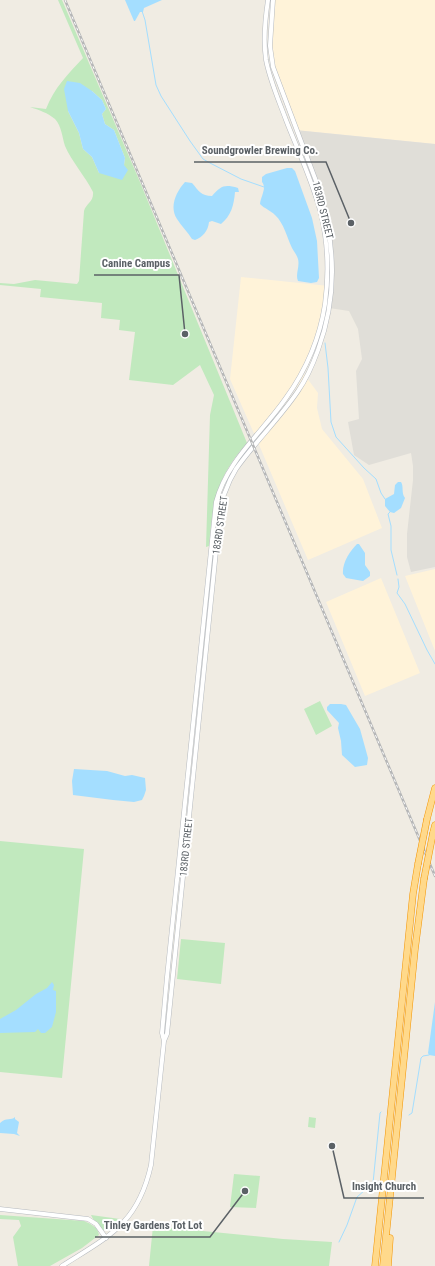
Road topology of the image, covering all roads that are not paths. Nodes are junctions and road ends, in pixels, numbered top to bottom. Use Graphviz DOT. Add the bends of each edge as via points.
graph roads {
  1 [pos="268,0"];
  2 [pos="273,0"];
  3 [pos="435,788"];
  4 [pos="435,825"];
  5 [pos="164,1041"];
  6 [pos="0,1209"];
  7 [pos="390,1212"];
  8 [pos="106,1238"];
  9 [pos="377,1247"];
  10 [pos="62,1266"];
  11 [pos="371,1266"];
  12 [pos="375,1266"];
  13 [pos="383,1266"];
  14 [pos="388,1266"];
  1 -- 5 [label="street, 183RD STREET" via="264,38 266,60 321,214 327,261 326,287 320,327 301,374 286,398 238,456 216,502 166,982 162,1033"];
  2 -- 5 [label="street, 183RD STREET" via="270,46 273,67 324,207 332,252 331,298 325,327 299,390 236,469 221,502 167,1034"];
  3 -- 9 [label="highway, bridge" via="413,894"];
  4 -- 7 [label="highway, bridge" via="424,879 415,949"];
  5 -- 8 [label="street, 183RD STREET" via="147,1183 136,1207"];
  6 -- 8 [label="street" via="88,1219 96,1224"];
  7 -- 13 [label="highway"];
  7 -- 14 [label="highway"];
  8 -- 10 [label="street, 183RD STREET"];
  9 -- 11 [label="highway"];
  9 -- 12 [label="highway"];
}
